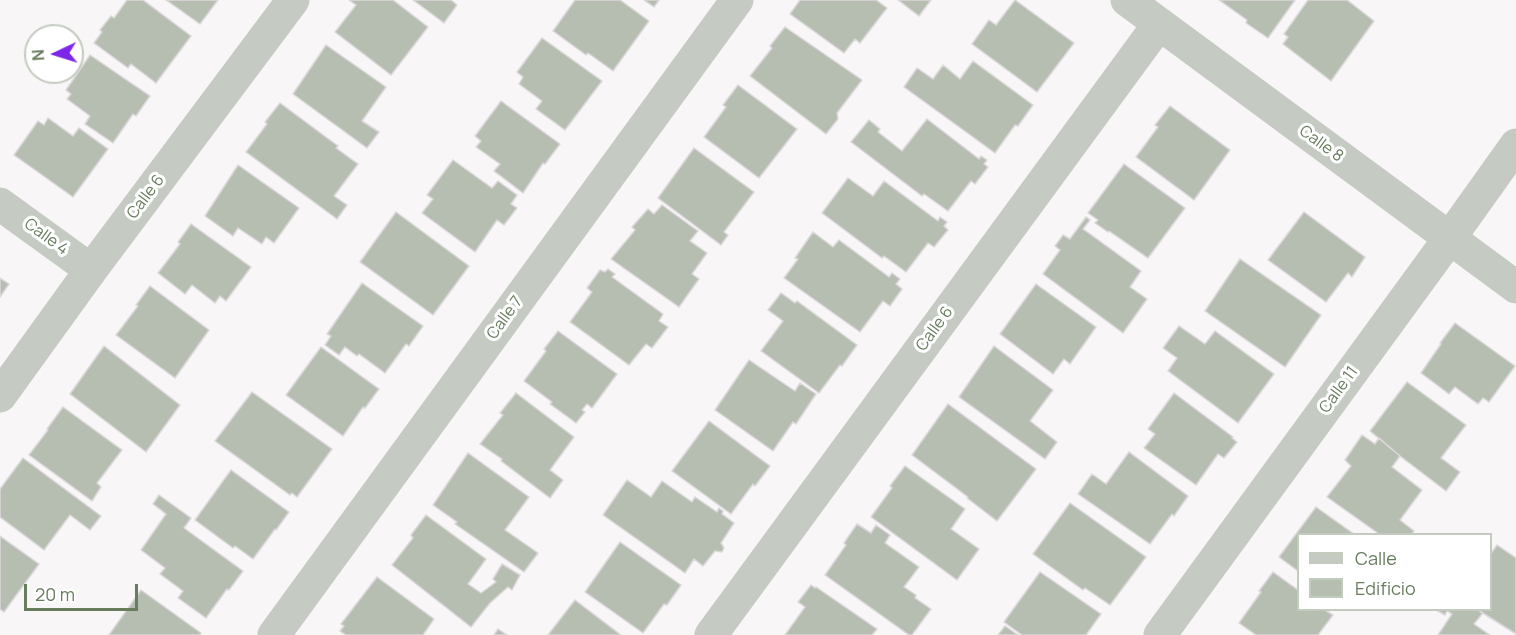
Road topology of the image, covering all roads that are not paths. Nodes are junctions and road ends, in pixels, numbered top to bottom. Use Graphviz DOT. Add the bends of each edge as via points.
graph roads {
  1 [pos="293,0"];
  2 [pos="737,0"];
  3 [pos="1127,0"];
  4 [pos="1159,24"];
  5 [pos="1516,145"];
  6 [pos="0,204"];
  7 [pos="1449,239"];
  8 [pos="91,270"];
  9 [pos="1516,287"];
  10 [pos="0,396"];
  11 [pos="274,635"];
  12 [pos="711,635"];
  13 [pos="1160,635"];
  1 -- 8 [label="street, Calle 6"];
  2 -- 11 [label="street, Calle 7"];
  3 -- 4 [label="street, Calle 8"];
  4 -- 7 [label="street, Calle 8"];
  4 -- 12 [label="street, Calle 6"];
  5 -- 7 [label="street, Calle 11"];
  6 -- 8 [label="street, Calle 4"];
  7 -- 9 [label="street, Calle 8"];
  7 -- 13 [label="street, Calle 11"];
  8 -- 10 [label="street, Calle 6"];
}
